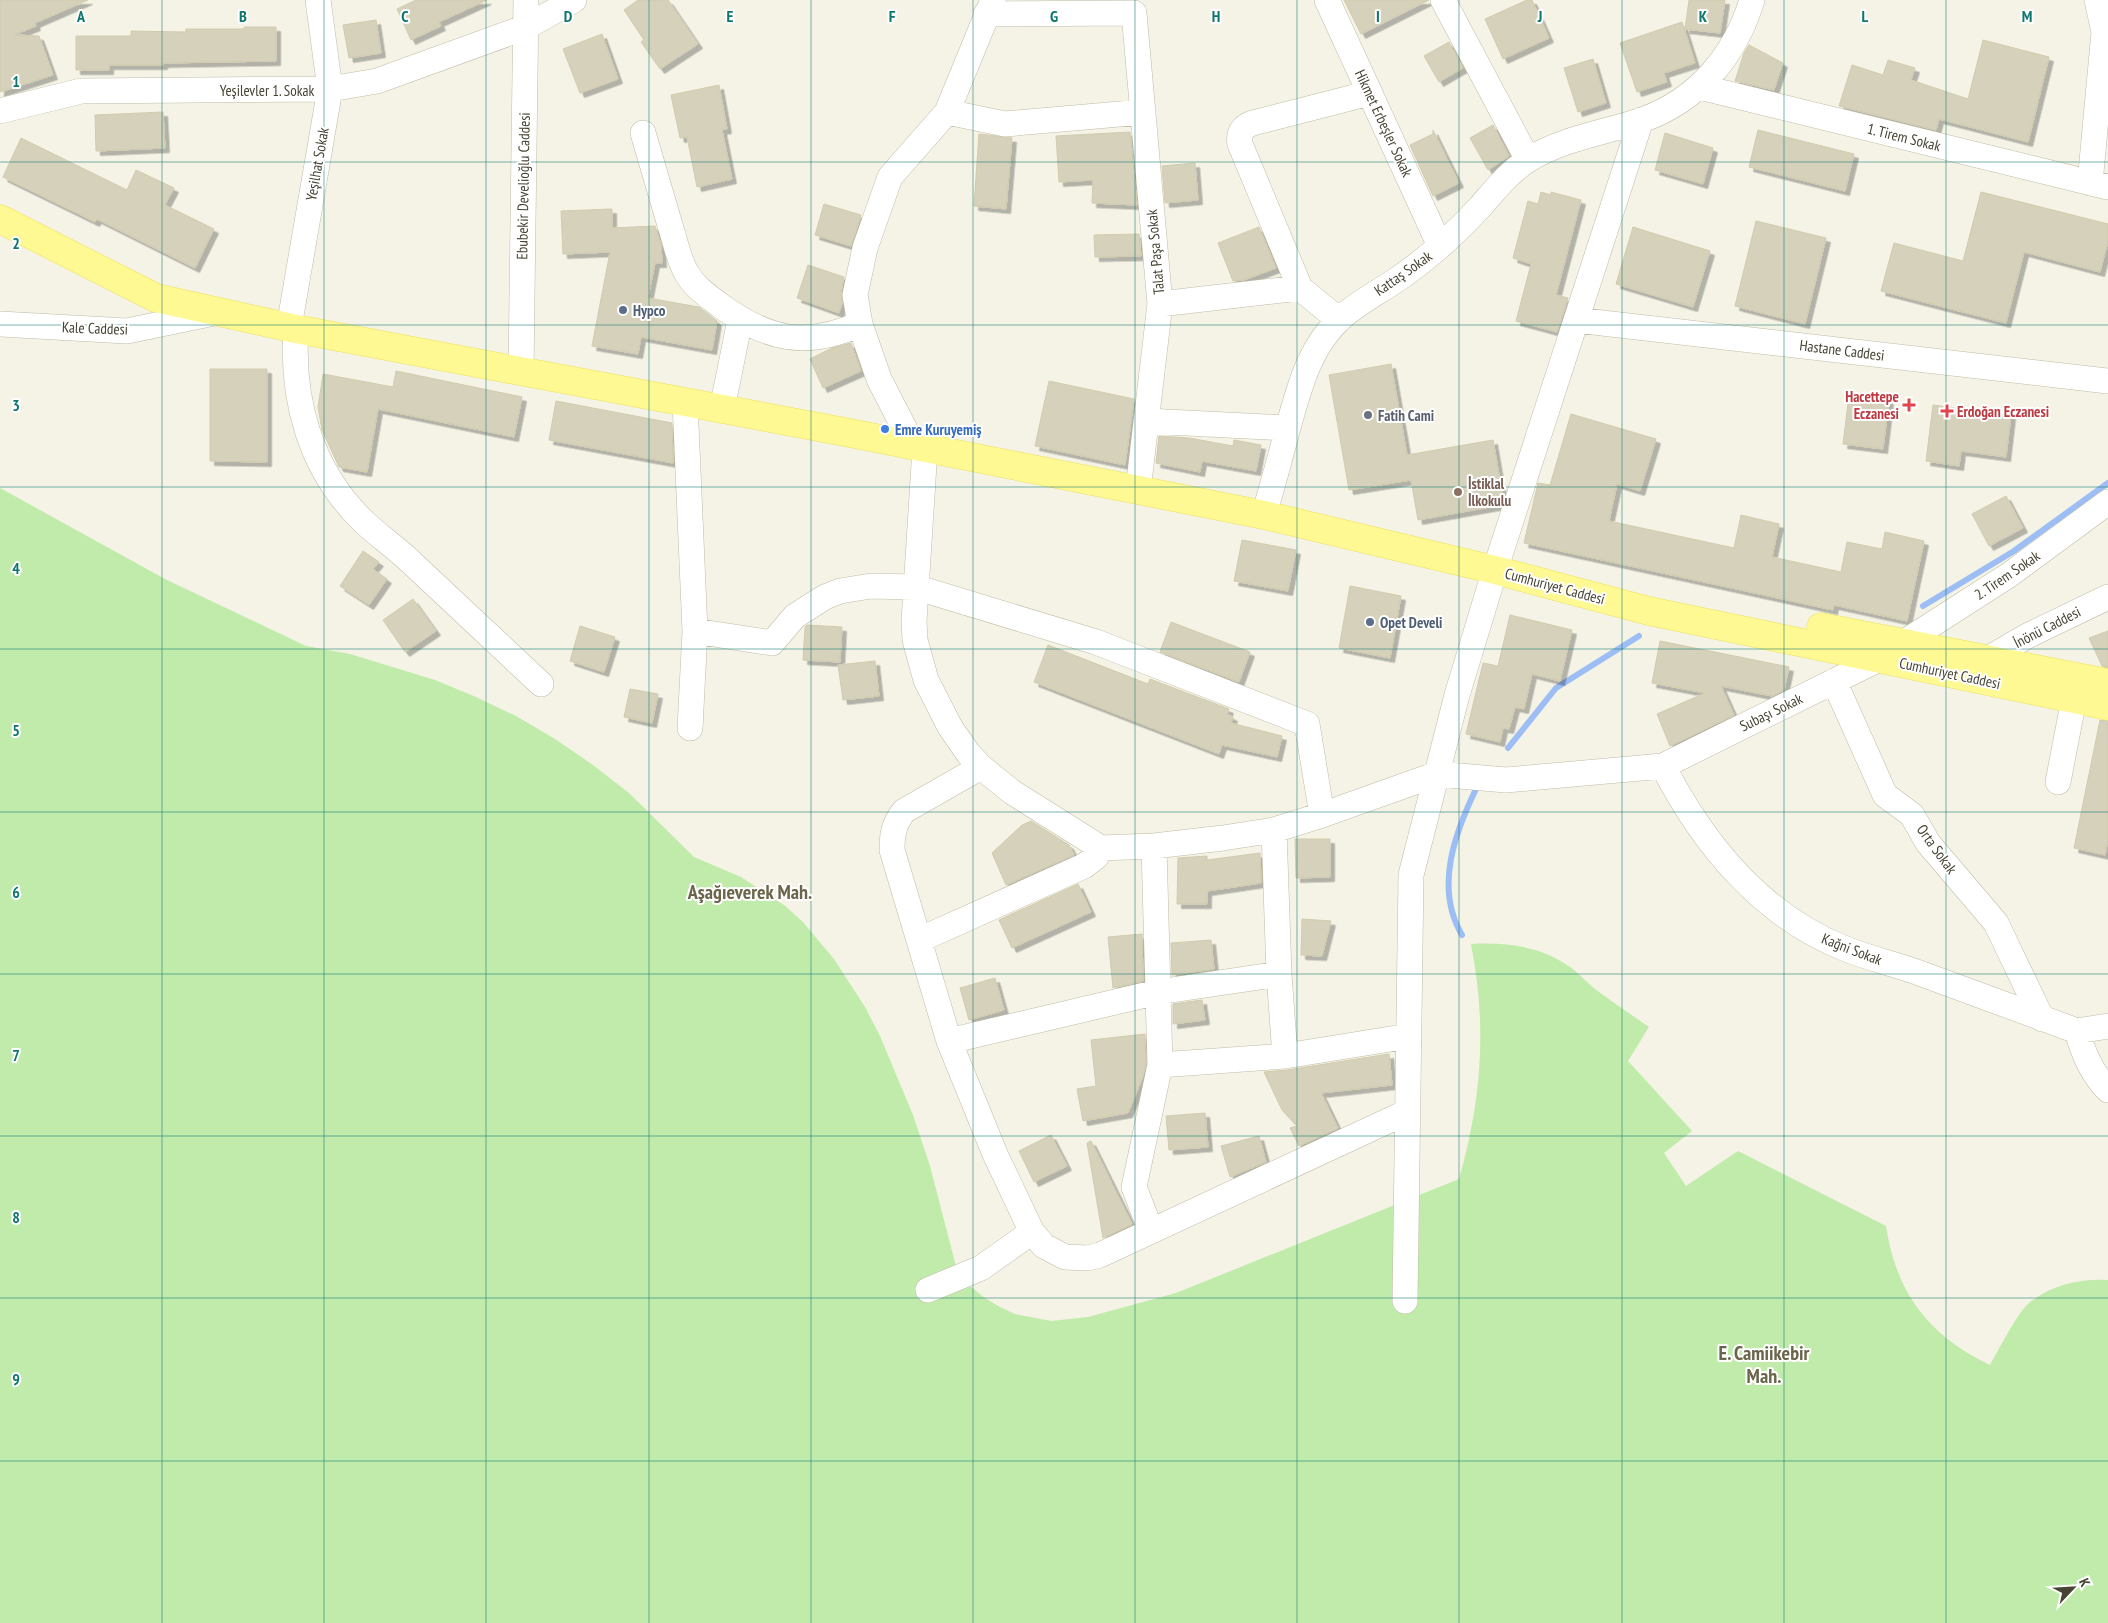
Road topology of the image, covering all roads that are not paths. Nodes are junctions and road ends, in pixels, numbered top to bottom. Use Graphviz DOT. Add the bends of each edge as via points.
graph roads {
  1 [pos="318,0"];
  2 [pos="526,0"];
  3 [pos="574,0"];
  4 [pos="1328,0"];
  5 [pos="1443,0"];
  6 [pos="1752,0"];
  7 [pos="2096,0"];
  8 [pos="990,7"];
  9 [pos="526,27"];
  10 [pos="1700,87"];
  11 [pos="330,89"];
  12 [pos="1370,93"];
  13 [pos="0,111"];
  14 [pos="947,112"];
  15 [pos="1143,112"];
  16 [pos="1642,120"];
  17 [pos="643,133"];
  18 [pos="1528,160"];
  19 [pos="2099,185"];
  20 [pos="0,220"];
  21 [pos="1440,246"];
  22 [pos="1300,288"];
  23 [pos="1160,304"];
  24 [pos="219,312"];
  25 [pos="740,320"];
  26 [pos="1339,320"];
  27 [pos="1576,320"];
  28 [pos="0,324"];
  29 [pos="860,324"];
  30 [pos="293,328"];
  31 [pos="521,371"];
  32 [pos="2108,381"];
  33 [pos="685,402"];
  34 [pos="722,409"];
  35 [pos="1146,421"];
  36 [pos="1288,428"];
  37 [pos="919,446"];
  38 [pos="1138,490"];
  39 [pos="2108,502"];
  40 [pos="1264,515"];
  41 [pos="1495,570"];
  42 [pos="915,587"];
  43 [pos="2108,597"];
  44 [pos="695,631"];
  45 [pos="1903,643"];
  46 [pos="1879,659"];
  47 [pos="1986,660"];
  48 [pos="1834,681"];
  49 [pos="2108,683"];
  50 [pos="540,684"];
  51 [pos="2074,699"];
  52 [pos="2108,706"];
  53 [pos="690,728"];
  54 [pos="1663,766"];
  55 [pos="981,767"];
  56 [pos="1437,774"];
  57 [pos="2058,782"];
  58 [pos="1322,815"];
  59 [pos="1274,830"];
  60 [pos="1154,846"];
  61 [pos="1100,848"];
  62 [pos="919,940"];
  63 [pos="1279,974"];
  64 [pos="1158,992"];
  65 [pos="2042,1019"];
  66 [pos="2108,1026"];
  67 [pos="2077,1031"];
  68 [pos="1409,1036"];
  69 [pos="949,1041"];
  70 [pos="1285,1056"];
  71 [pos="1160,1065"];
  72 [pos="2108,1090"];
  73 [pos="1408,1112"];
  74 [pos="1151,1231"];
  75 [pos="1032,1232"];
  76 [pos="928,1290"];
  77 [pos="1405,1301"];
  1 -- 11 [label="street, Yeşilhat Sokak"];
  2 -- 9 [label="street, Ebubekir Develioğlu Caddesi"];
  3 -- 9 [label="street, Yeşilevler 1. Sokak"];
  4 -- 12 [label="street, Hikmet Erbeşler Sokak"];
  5 -- 18 [label="street"];
  6 -- 10 [label="street, Kattaş Sokak" via="1728,53"];
  7 -- 19 [label="street" via="2104,32"];
  8 -- 14 [label="street"];
  8 -- 15 [label="street, Talat Paşa Sokak" via="1134,13"];
  9 -- 11 [label="street, Yeşilevler 1. Sokak" via="377,81"];
  9 -- 31 [label="street, Ebubekir Develioğlu Caddesi"];
  10 -- 16 [label="street, Kattaş Sokak"];
  10 -- 19 [label="street, 1. Tirem Sokak"];
  11 -- 13 [label="street, Yeşilevler 1. Sokak" via="81,92"];
  11 -- 30 [label="street, Yeşilhat Sokak"];
  12 -- 21 [label="street, Hikmet Erbeşler Sokak"];
  12 -- 22 [label="street" via="1246,125 1240,135 1240,144"];
  14 -- 15 [label="street" via="1005,124"];
  14 -- 29 [label="street" via="890,177 868,239 855,294"];
  15 -- 23 [label="street, Talat Paşa Sokak"];
  16 -- 18 [label="street, Kattaş Sokak" via="1563,143"];
  16 -- 27 [label="street"];
  17 -- 25 [label="street" via="684,270 699,289"];
  18 -- 21 [label="street, Kattaş Sokak"];
  20 -- 24 [label="main road" via="156,298"];
  21 -- 26 [label="street, Kattaş Sokak"];
  22 -- 23 [label="street"];
  22 -- 26 [label="street"];
  23 -- 35 [label="street, Talat Paşa Sokak"];
  24 -- 28 [label="street, Kale Caddesi" via="127,331"];
  24 -- 30 [label="main road"];
  25 -- 29 [label="street" via="767,332 797,338 830,335"];
  25 -- 34 [label="street"];
  26 -- 36 [label="street, Kattaş Sokak" via="1323,338 1309,362"];
  27 -- 32 [label="street, Hastane Caddesi"];
  27 -- 41 [label="street"];
  29 -- 37 [label="street" via="879,378"];
  30 -- 31 [label="main road"];
  30 -- 50 [label="street, Yeşilhat Sokak" via="300,407 310,440 329,479 360,518 399,550"];
  31 -- 33 [label="main road"];
  33 -- 34 [label="main road"];
  33 -- 44 [label="street"];
  34 -- 37 [label="main road"];
  35 -- 36 [label="street"];
  35 -- 38 [label="street, Talat Paşa Sokak"];
  36 -- 40 [label="street, Kattaş Sokak"];
  37 -- 38 [label="main road"];
  37 -- 42 [label="street"];
  38 -- 40 [label="main road"];
  39 -- 45 [label="street, 2. Tirem Sokak" via="2009,575"];
  40 -- 41 [label="main road"];
  41 -- 45 [label="main road, Cumhuriyet Caddesi" via="1652,595"];
  41 -- 46 [label="main road, Cumhuriyet Caddesi" via="1649,610"];
  41 -- 56 [label="street"];
  42 -- 44 [label="street" via="871,586 840,591 809,605 772,643"];
  42 -- 55 [label="street" via="915,640 926,680 950,727"];
  42 -- 58 [label="street" via="1096,642 1307,724"];
  43 -- 47 [label="street, İnönü Caddesi" via="2052,623"];
  44 -- 53 [label="street"];
  45 -- 47 [label="main road, Cumhuriyet Caddesi"];
  46 -- 48 [label="street, Subaşı Sokak"];
  46 -- 51 [label="main road, Cumhuriyet Caddesi"];
  47 -- 49 [label="main road, Cumhuriyet Caddesi"];
  48 -- 54 [label="street, Subaşı Sokak"];
  48 -- 65 [label="street, Orta Sokak" via="1884,795 1912,815 1928,843 1996,923"];
  51 -- 52 [label="main road, Cumhuriyet Caddesi"];
  51 -- 57 [label="street"];
  54 -- 56 [label="street" via="1506,780"];
  54 -- 65 [label="street, Kağni Sokak" via="1678,796 1716,850 1753,890 1796,923 1844,949 1897,965"];
  55 -- 61 [label="street" via="1012,792"];
  55 -- 62 [label="street" via="904,811 892,833 892,850"];
  56 -- 58 [label="street"];
  56 -- 68 [label="street" via="1411,875"];
  58 -- 59 [label="street"];
  59 -- 60 [label="street"];
  59 -- 63 [label="street"];
  60 -- 61 [label="street"];
  60 -- 64 [label="street"];
  61 -- 62 [label="street" via="1084,866"];
  62 -- 69 [label="street"];
  63 -- 64 [label="street"];
  63 -- 70 [label="street"];
  64 -- 69 [label="street"];
  64 -- 71 [label="street"];
  65 -- 67 [label="street, Kağni Sokak"];
  66 -- 67 [label="street, Kağni Sokak"];
  67 -- 72 [label="street" via="2092,1069"];
  68 -- 70 [label="street"];
  68 -- 73 [label="street"];
  69 -- 75 [label="street" via="995,1154"];
  70 -- 71 [label="street"];
  71 -- 74 [label="street" via="1134,1187"];
  73 -- 74 [label="street"];
  73 -- 77 [label="street"];
  74 -- 75 [label="street" via="1100,1255 1076,1259 1054,1253"];
  75 -- 76 [label="street" via="980,1268"];
}
